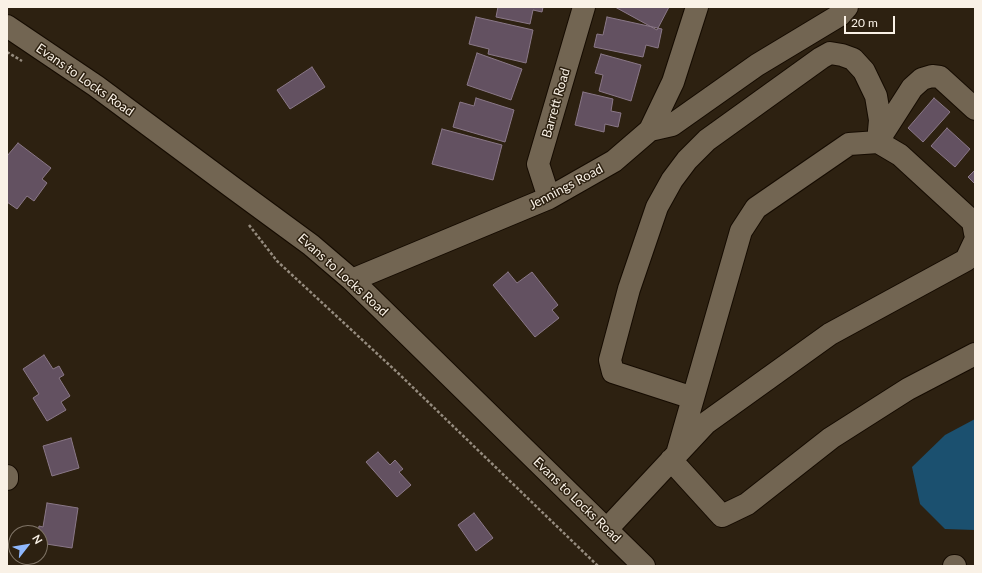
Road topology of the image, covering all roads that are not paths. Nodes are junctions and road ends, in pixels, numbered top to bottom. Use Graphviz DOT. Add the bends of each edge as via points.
graph roads {
  1 [pos="584,7"];
  2 [pos="697,7"];
  3 [pos="847,7"];
  4 [pos="7,26"];
  5 [pos="975,109"];
  6 [pos="650,130"];
  7 [pos="878,142"];
  8 [pos="549,198"];
  9 [pos="975,233"];
  10 [pos="975,241"];
  11 [pos="352,280"];
  12 [pos="975,354"];
  13 [pos="693,398"];
  14 [pos="674,457"];
  15 [pos="7,476"];
  16 [pos="7,480"];
  17 [pos="607,529"];
  18 [pos="644,566"];
  1 -- 8 [label="street, Barrett Road" via="538,164"];
  2 -- 6 [label="street, Jennings Road" via="673,82"];
  3 -- 6 [label="street" via="840,15 757,64 672,124"];
  4 -- 11 [label="street, Evans to Locks Road" via="96,86 311,244"];
  5 -- 7 [label="street" via="940,77 922,79 912,88"];
  6 -- 8 [label="street, Jennings Road" via="614,161"];
  7 -- 9 [label="street" via="900,155 973,222"];
  7 -- 13 [label="street" via="849,144 756,208 741,231"];
  7 -- 13 [label="street" via="880,120 876,96 864,71 852,59 830,53 708,140 672,180 657,207 629,289 610,360 613,372"];
  8 -- 11 [label="street, Jennings Road"];
  10 -- 14 [label="street" via="966,260 830,334 706,423"];
  11 -- 17 [label="street, Evans to Locks Road"];
  12 -- 14 [label="street" via="908,389 831,438 747,504 722,516"];
  13 -- 14 [label="street"];
  14 -- 17 [label="street"];
  15 -- 16 [label="street"];
  17 -- 18 [label="street, Evans to Locks Road"];
}
